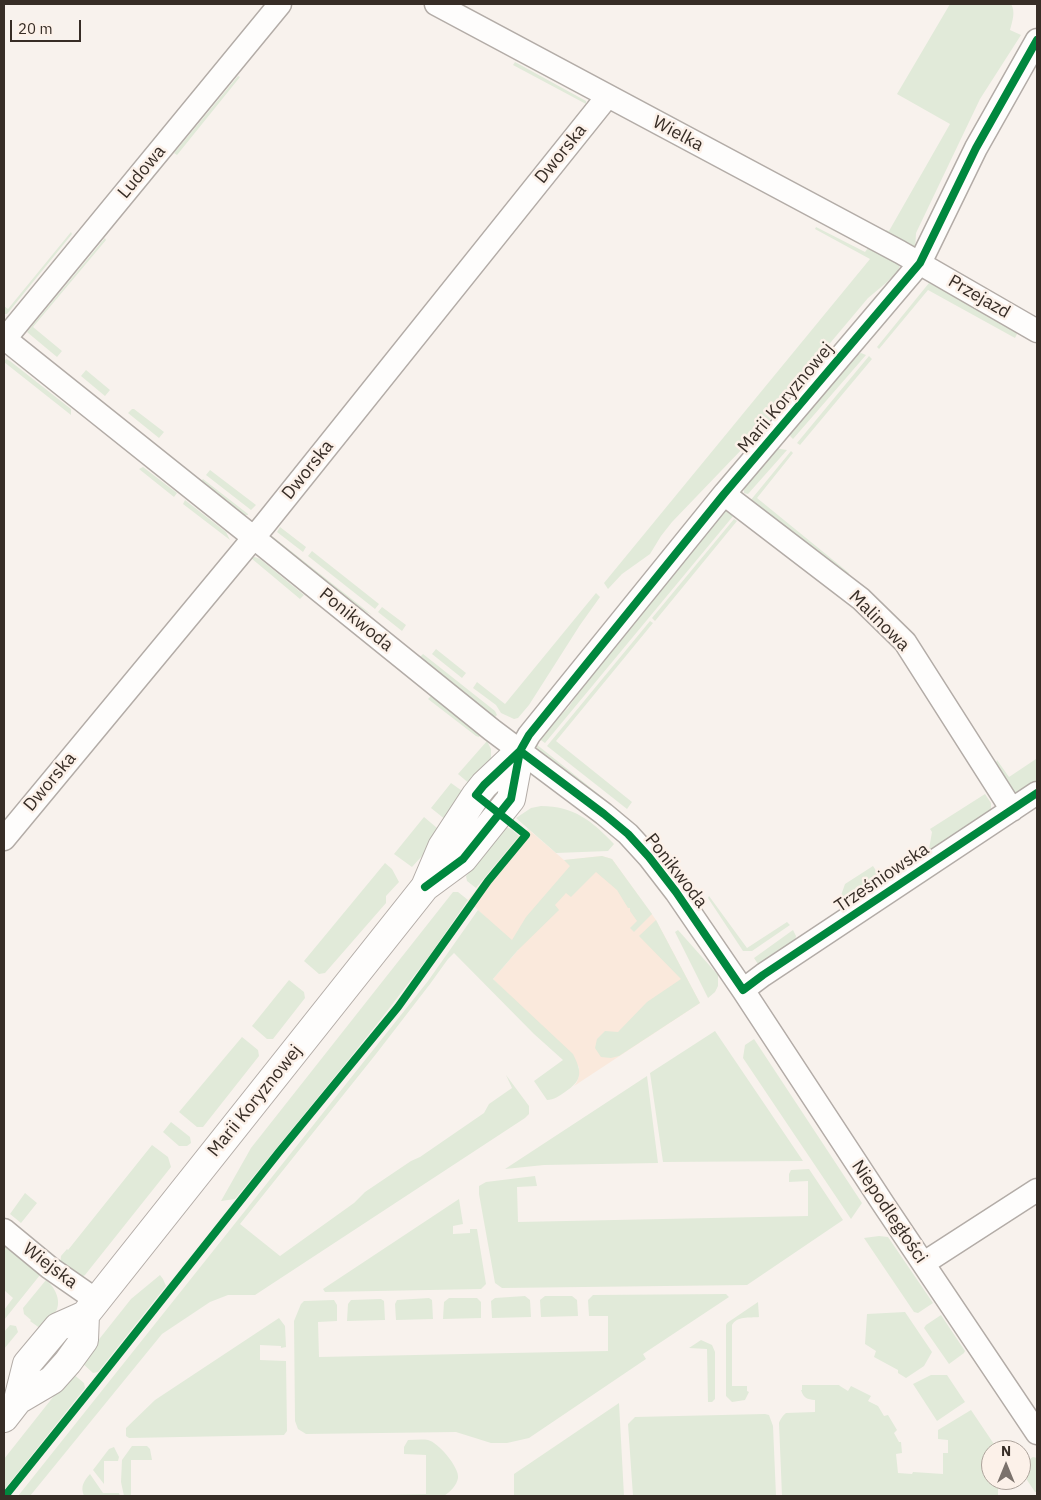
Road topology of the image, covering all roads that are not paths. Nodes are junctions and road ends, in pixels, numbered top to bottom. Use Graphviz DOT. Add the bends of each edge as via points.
graph roads {
  1 [pos="280,4"];
  2 [pos="436,4"];
  3 [pos="1037,40"];
  4 [pos="607,96"];
  5 [pos="920,263"];
  6 [pos="1037,331"];
  7 [pos="4,339"];
  8 [pos="724,494"];
  9 [pos="253,537"];
  10 [pos="520,751"];
  11 [pos="1037,793"];
  12 [pos="1012,810"];
  13 [pos="4,839"];
  14 [pos="743,990"];
  15 [pos="1037,1190"];
  16 [pos="4,1230"];
  17 [pos="924,1263"];
  18 [pos="90,1308"];
  19 [pos="11,1409"];
  20 [pos="1037,1433"];
  1 -- 7 [label="street, Ludowa"];
  2 -- 4 [label="street, Wielka"];
  3 -- 5 [label="street, Marii Koryznowej" via="976,148"];
  4 -- 5 [label="street, Wielka"];
  4 -- 9 [label="street, Dworska"];
  5 -- 6 [label="street, Przejazd"];
  5 -- 8 [label="street, Marii Koryznowej"];
  7 -- 9 [label="street, Ponikwoda"];
  8 -- 10 [label="street, Marii Koryznowej" via="529,735"];
  8 -- 12 [label="street, Malinowa" via="861,599 905,642"];
  9 -- 10 [label="street, Ponikwoda"];
  9 -- 13 [label="street, Dworska"];
  10 -- 14 [label="street, Ponikwoda" via="628,834 676,892"];
  10 -- 18 [label="street, Marii Koryznowej" via="511,799 463,859 425,887"];
  11 -- 12 [label="street, Trześniowska"];
  12 -- 14 [label="street, Trześniowska"];
  14 -- 17 [label="street, Niepodległości"];
  15 -- 17 [label="street"];
  16 -- 18 [label="street, Wiejska" via="50,1268"];
  17 -- 20 [label="street, Niepodległości"];
  18 -- 19 [label="street, Marii Koryznowej" via="58,1327 28,1364"];
}
